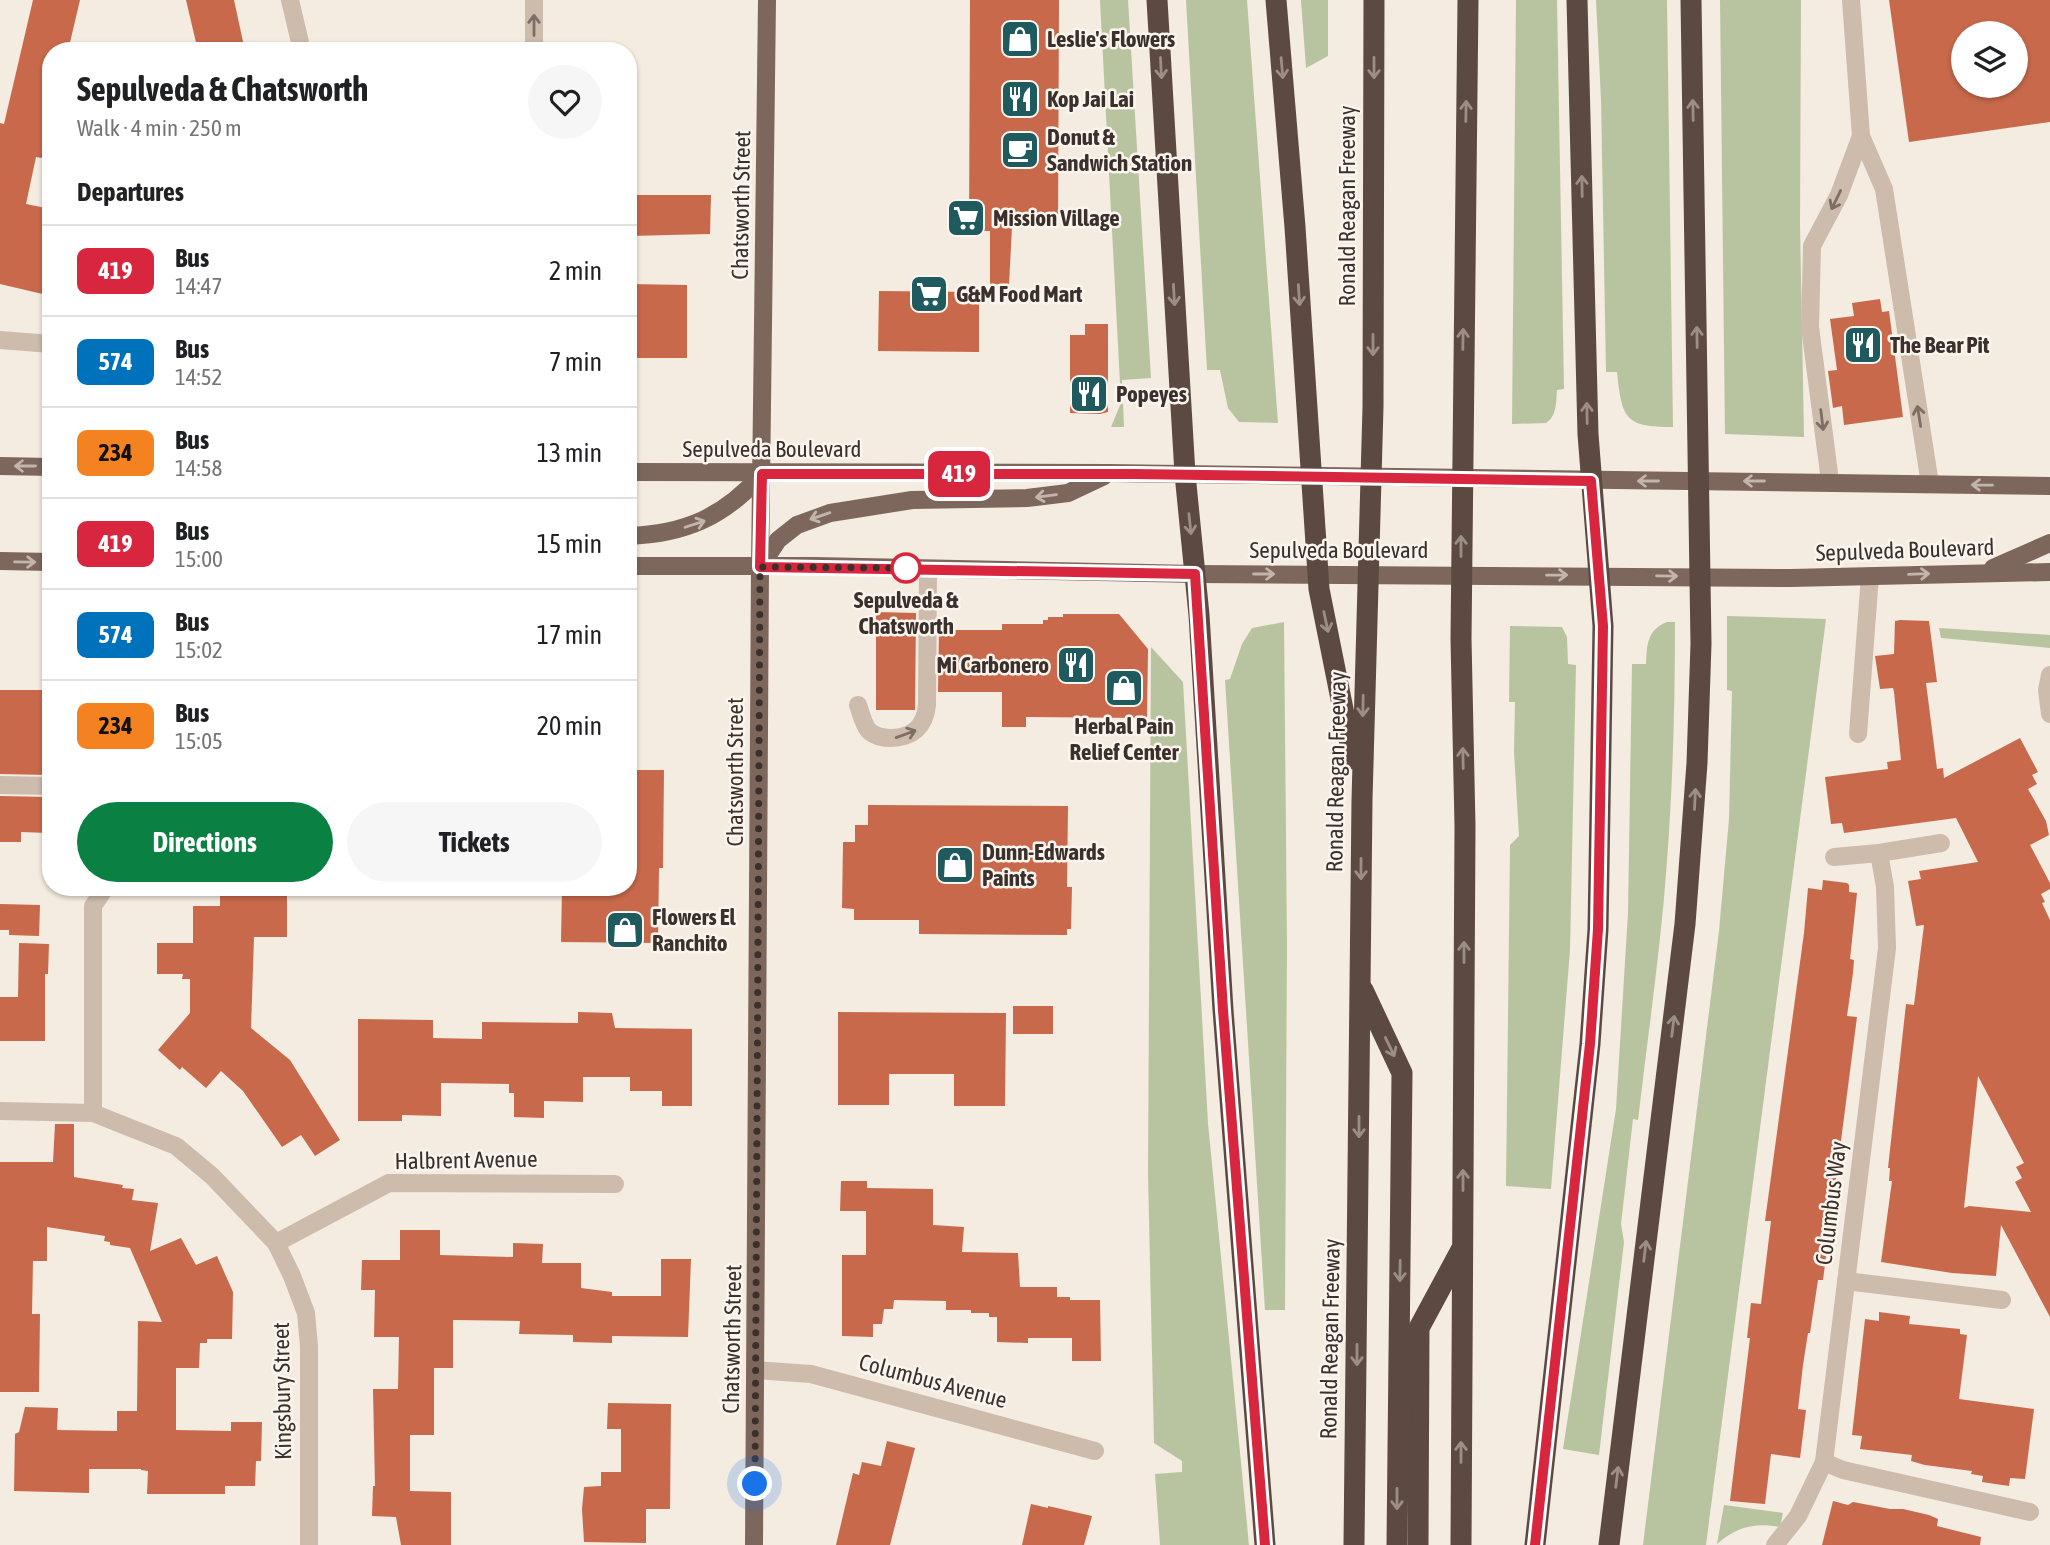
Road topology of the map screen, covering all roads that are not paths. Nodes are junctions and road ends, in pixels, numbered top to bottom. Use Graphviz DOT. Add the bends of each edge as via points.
graph roads {
  1 [pos="290,0"];
  2 [pos="534,0"];
  3 [pos="768,0"];
  4 [pos="1157,0"];
  5 [pos="1276,0"];
  6 [pos="1374,0"];
  7 [pos="1468,0"];
  8 [pos="1577,0"];
  9 [pos="1691,0"];
  10 [pos="1851,0"];
  11 [pos="300,42"];
  12 [pos="534,42"];
  13 [pos="1861,136"];
  14 [pos="0,340"];
  15 [pos="42,343"];
  16 [pos="0,466"];
  17 [pos="42,467"];
  18 [pos="637,472"];
  19 [pos="1109,473"];
  20 [pos="762,474"];
  21 [pos="1185,474"];
  22 [pos="1591,481"];
  23 [pos="1830,481"];
  24 [pos="1930,484"];
  25 [pos="2050,486"];
  26 [pos="637,535"];
  27 [pos="2050,543"];
  28 [pos="0,561"];
  29 [pos="42,562"];
  30 [pos="637,566"];
  31 [pos="760,567"];
  32 [pos="928,569"];
  33 [pos="1983,572"];
  34 [pos="2050,572"];
  35 [pos="1195,574"];
  36 [pos="1598,575"];
  37 [pos="1870,576"];
  38 [pos="2050,675"];
  39 [pos="858,705"];
  40 [pos="2050,714"];
  41 [pos="1858,734"];
  42 [pos="0,785"];
  43 [pos="42,786"];
  44 [pos="1362,800"];
  45 [pos="1941,843"];
  46 [pos="1878,853"];
  47 [pos="1834,857"];
  48 [pos="100,896"];
  49 [pos="1360,985"];
  50 [pos="0,1111"];
  51 [pos="93,1113"];
  52 [pos="615,1184"];
  53 [pos="276,1243"];
  54 [pos="1462,1248"];
  55 [pos="1846,1281"];
  56 [pos="2002,1300"];
  57 [pos="756,1370"];
  58 [pos="1095,1451"];
  59 [pos="1824,1462"];
  60 [pos="2030,1512"];
  61 [pos="309,1545"];
  62 [pos="754,1545"];
  63 [pos="1265,1545"];
  64 [pos="1353,1545"];
  65 [pos="1397,1545"];
  66 [pos="1418,1545"];
  67 [pos="1461,1545"];
  68 [pos="1535,1545"];
  69 [pos="1609,1545"];
  70 [pos="1775,1545"];
  1 -- 11 [label="street"];
  12 -- 2 [label="street, one-way"];
  3 -- 20 [label="main road, Chatsworth Street"];
  4 -- 21 [label="highway, one-way"];
  5 -- 44 [label="highway, one-way" via="1320,589"];
  6 -- 44 [label="highway, Ronald Reagan Freeway, one-way" via="1373,407"];
  54 -- 7 [label="highway, one-way" via="1462,407"];
  22 -- 8 [label="highway, one-way"];
  69 -- 9 [label="highway, one-way" via="1685,924 1696,787 1701,644"];
  10 -- 13 [label="street"];
  13 -- 23 [label="street, one-way" via="1839,195 1812,246 1810,327"];
  24 -- 13 [label="street, one-way" via="1884,189"];
  14 -- 15 [label="street"];
  17 -- 16 [label="main road, one-way"];
  18 -- 20 [label="main road, Sepulveda Boulevard"];
  19 -- 20 [label="main road, Sepulveda Boulevard"];
  19 -- 21 [label="main road, Sepulveda Boulevard"];
  19 -- 31 [label="main road, one-way" via="1068,493 912,500 830,513 797,525 778,540"];
  26 -- 20 [label="main road, one-way" via="672,532 708,520"];
  20 -- 31 [label="main road, Chatsworth Street"];
  21 -- 22 [label="main road, Sepulveda Boulevard"];
  21 -- 35 [label="highway, one-way"];
  23 -- 22 [label="main road, Sepulveda Boulevard, one-way"];
  22 -- 36 [label="highway"];
  23 -- 24 [label="main road, Sepulveda Boulevard"];
  25 -- 24 [label="main road, Sepulveda Boulevard, one-way"];
  27 -- 33 [label="main road"];
  28 -- 29 [label="main road, one-way"];
  30 -- 31 [label="main road, Sepulveda Boulevard"];
  31 -- 32 [label="main road, Sepulveda Boulevard"];
  31 -- 57 [label="main road, Chatsworth Street"];
  32 -- 35 [label="main road, Sepulveda Boulevard"];
  39 -- 32 [label="street, one-way" via="867,728 884,738 912,734 925,720"];
  33 -- 34 [label="main road, Sepulveda Boulevard"];
  37 -- 33 [label="main road, Sepulveda Boulevard, one-way"];
  35 -- 36 [label="main road, Sepulveda Boulevard, one-way"];
  35 -- 63 [label="highway"];
  36 -- 37 [label="main road, Sepulveda Boulevard, one-way"];
  36 -- 68 [label="highway" via="1603,632 1598,929 1590,1044"];
  37 -- 41 [label="street"];
  38 -- 40 [label="street"];
  42 -- 43 [label="street"];
  44 -- 49 [label="highway, Ronald Reagan Freeway, one-way"];
  45 -- 46 [label="street"];
  46 -- 47 [label="street"];
  46 -- 55 [label="street, Columbus Way" via="1885,887 1887,948"];
  48 -- 51 [label="street" via="93,906"];
  49 -- 64 [label="highway, Ronald Reagan Freeway, one-way"];
  49 -- 65 [label="highway, one-way" via="1402,1073"];
  50 -- 51 [label="street"];
  51 -- 53 [label="street" via="176,1146 212,1176"];
  52 -- 53 [label="street, Halbrent Avenue" via="388,1183"];
  53 -- 61 [label="street, Kingsbury Street" via="306,1313"];
  54 -- 66 [label="highway" via="1419,1328"];
  67 -- 54 [label="highway, one-way"];
  55 -- 56 [label="street"];
  55 -- 59 [label="street, Columbus Way"];
  57 -- 58 [label="street, Columbus Avenue" via="811,1374"];
  57 -- 62 [label="main road, Chatsworth Street"];
  59 -- 60 [label="street"];
  59 -- 70 [label="street, Columbus Way" via="1798,1516"];
}
